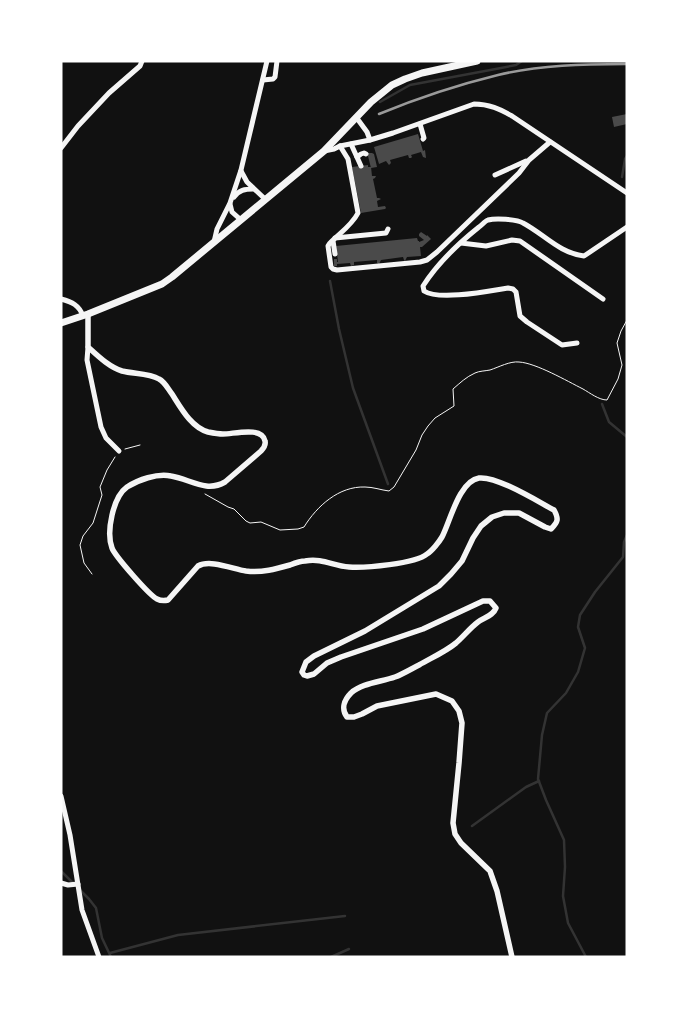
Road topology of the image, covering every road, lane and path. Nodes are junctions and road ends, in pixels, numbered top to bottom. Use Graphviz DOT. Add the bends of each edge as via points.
graph roads {
  1 [pos="142,61"];
  2 [pos="267,61"];
  3 [pos="277,61"];
  4 [pos="477,61"];
  5 [pos="263,80"];
  6 [pos="356,117"];
  7 [pos="420,124"];
  8 [pos="423,139"];
  9 [pos="370,140"];
  10 [pos="550,142"];
  11 [pos="350,144"];
  12 [pos="340,146"];
  13 [pos="61,148"];
  14 [pos="324,151"];
  15 [pos="366,154"];
  16 [pos="357,157"];
  17 [pos="529,160"];
  18 [pos="361,166"];
  19 [pos="241,170"];
  20 [pos="494,175"];
  21 [pos="253,189"];
  22 [pos="627,193"];
  23 [pos="265,199"];
  24 [pos="230,204"];
  25 [pos="241,220"];
  26 [pos="627,227"];
  27 [pos="388,229"];
  28 [pos="334,240"];
  29 [pos="214,242"];
  30 [pos="461,243"];
  31 [pos="335,254"];
  32 [pos="61,299"];
  33 [pos="603,299"];
  34 [pos="85,315"];
  35 [pos="627,320"];
  36 [pos="61,323"];
  37 [pos="576,343"];
  38 [pos="88,347"];
  39 [pos="140,445"];
  40 [pos="119,451"];
  41 [pos="199,485"];
  42 [pos="92,574"];
  43 [pos="61,796"];
  44 [pos="61,883"];
  45 [pos="78,884"];
  46 [pos="99,957"];
  47 [pos="512,957"];
  1 -- 13 [label="street" via="78,126"];
  2 -- 5 [label="street"];
  3 -- 5 [label="street" via="275,78"];
  4 -- 6 [label="main road" via="422,73 398,82"];
  5 -- 19 [label="street"];
  6 -- 9 [label="street"];
  6 -- 14 [label="main road"];
  7 -- 8 [label="street"];
  7 -- 9 [label="street"];
  7 -- 10 [label="street" via="474,104 483,104 500,109"];
  9 -- 11 [label="street"];
  10 -- 17 [label="street"];
  10 -- 22 [label="street"];
  11 -- 12 [label="street"];
  11 -- 16 [label="street"];
  12 -- 14 [label="street"];
  12 -- 28 [label="street" via="348,160 358,213"];
  14 -- 23 [label="main road"];
  15 -- 16 [label="street"];
  16 -- 18 [label="street"];
  17 -- 20 [label="street"];
  17 -- 28 [label="street" via="427,260 337,270 331,267 328,246"];
  19 -- 21 [label="street"];
  19 -- 24 [label="street"];
  21 -- 23 [label="street"];
  21 -- 24 [label="street" via="241,190"];
  23 -- 25 [label="main road"];
  24 -- 25 [label="street" via="232,212"];
  24 -- 29 [label="street"];
  25 -- 29 [label="main road"];
  26 -- 30 [label="street" via="584,256 565,250 521,222 507,219 488,220"];
  27 -- 28 [label="street" via="386,233"];
  28 -- 31 [label="street"];
  29 -- 34 [label="main road" via="162,284"];
  30 -- 33 [label="street" via="486,246 520,241"];
  30 -- 37 [label="street" via="435,269 423,286 424,291 428,294 468,294 513,289 520,316 562,345"];
  32 -- 34 [label="street" via="78,306"];
  34 -- 36 [label="main road"];
  34 -- 38 [label="street"];
  35 -- 41 [label="path" via="617,343 622,366 607,400 528,364 509,363 476,372 453,389 454,406 428,426 394,487 389,491 367,487 345,490 320,506 304,527 280,530 261,522 250,523 234,509 205,494"];
  38 -- 40 [label="street" via="101,427 106,438"];
  38 -- 41 [label="street" via="114,368 159,379 184,413 202,430 262,435 264,448 225,482 209,487"];
  39 -- 40 [label="path"];
  40 -- 42 [label="path" via="100,487 102,495 93,524 80,545 84,563"];
  41 -- 47 [label="street" via="172,476 157,476 127,487 114,506 110,530 112,548 152,596 159,600 168,600 198,566 205,563 258,572 304,561 325,561 348,567 412,561 427,555 441,539 461,492 477,478 501,483 554,510 558,516 551,529 519,513 492,517 482,526 462,562 439,586 366,631 314,656 306,662 302,672 307,676 314,674 327,663 422,629 483,601 494,604 494,613 478,622 456,643 396,677 352,693 346,698 343,712 347,717 354,717 377,706 436,694 452,701 459,711 462,723 453,823 455,834 490,871"];
  43 -- 45 [label="street"];
  44 -- 45 [label="street"];
  45 -- 46 [label="street" via="82,910"];
}
